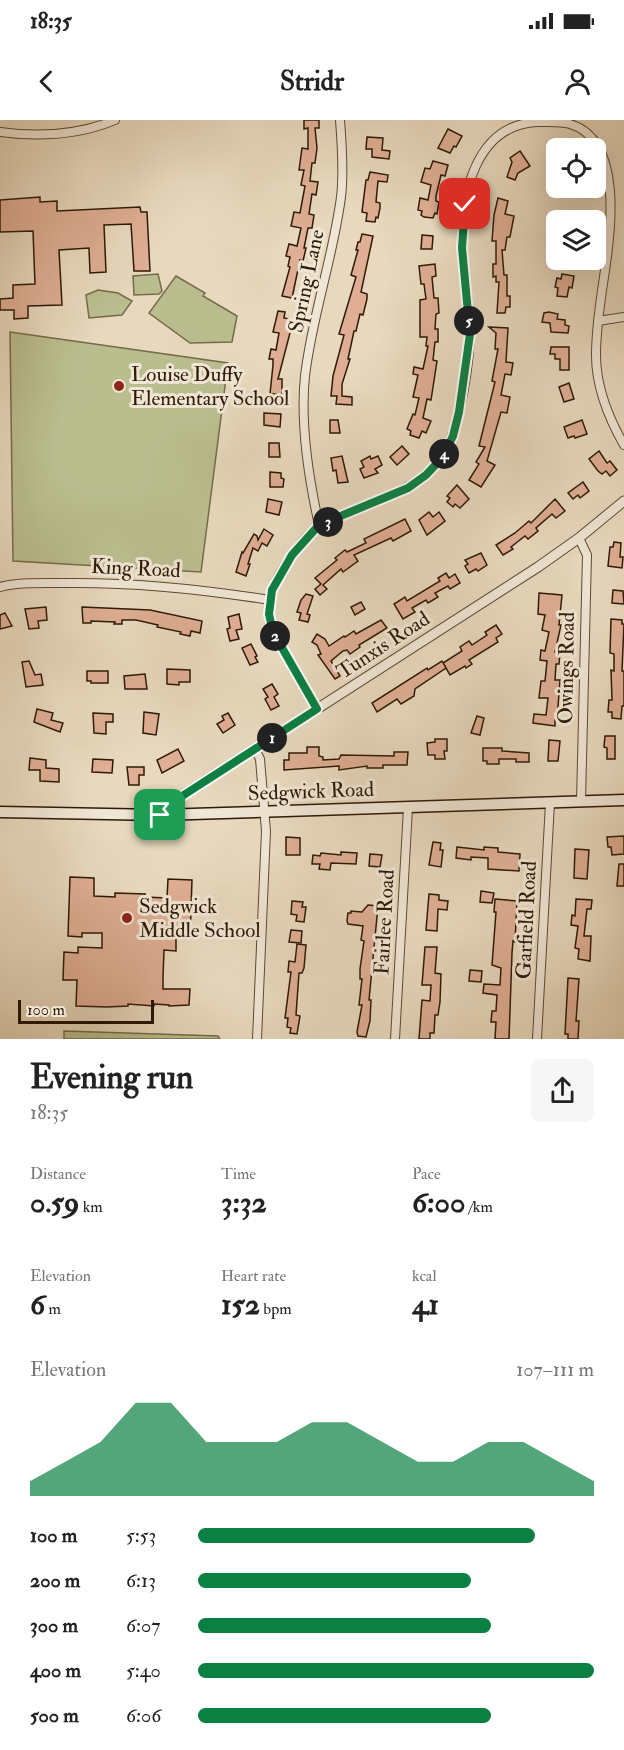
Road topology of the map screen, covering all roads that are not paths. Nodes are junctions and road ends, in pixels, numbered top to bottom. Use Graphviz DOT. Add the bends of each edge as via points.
graph roads {
  1 [pos="116,120"];
  2 [pos="340,120"];
  3 [pos="0,132"];
  4 [pos="624,317"];
  5 [pos="598,321"];
  6 [pos="624,445"];
  7 [pos="624,501"];
  8 [pos="319,525"];
  9 [pos="579,538"];
  10 [pos="0,587"];
  11 [pos="270,600"];
  12 [pos="317,709"];
  13 [pos="255,748"];
  14 [pos="624,800"];
  15 [pos="581,801"];
  16 [pos="550,803"];
  17 [pos="408,808"];
  18 [pos="0,812"];
  19 [pos="265,813"];
  20 [pos="160,815"];
  21 [pos="256,1039"];
  22 [pos="395,1039"];
  23 [pos="537,1039"];
  1 -- 3 [label="street" via="59,134"];
  2 -- 8 [label="street, Spring Lane" via="341,195 305,378 305,423"];
  4 -- 5 [label="street"];
  5 -- 6 [label="street" via="597,373 604,403"];
  5 -- 8 [label="street" via="614,207 613,179 604,150 590,134 572,124 523,123 503,131 478,160 465,204 462,248 470,334 453,436 442,458 408,488"];
  7 -- 9 [label="street, Tunxis Road"];
  8 -- 11 [label="street" via="279,574"];
  9 -- 12 [label="street, Tunxis Road"];
  9 -- 15 [label="street, Owings Road" via="587,555"];
  10 -- 11 [label="street, King Road" via="132,583"];
  11 -- 12 [label="street" via="273,632"];
  12 -- 13 [label="street, Tunxis Road"];
  13 -- 19 [label="street" via="260,759"];
  13 -- 20 [label="street, Tunxis Road" via="176,800"];
  14 -- 15 [label="main road, Sedgwick Road"];
  15 -- 16 [label="main road, Sedgwick Road"];
  16 -- 17 [label="main road, Sedgwick Road"];
  16 -- 23 [label="street, Garfield Road"];
  17 -- 19 [label="main road, Sedgwick Road"];
  17 -- 22 [label="street, Fairlee Road"];
  18 -- 20 [label="main road, Sedgwick Road"];
  19 -- 20 [label="main road, Sedgwick Road"];
  19 -- 21 [label="street"];
}
